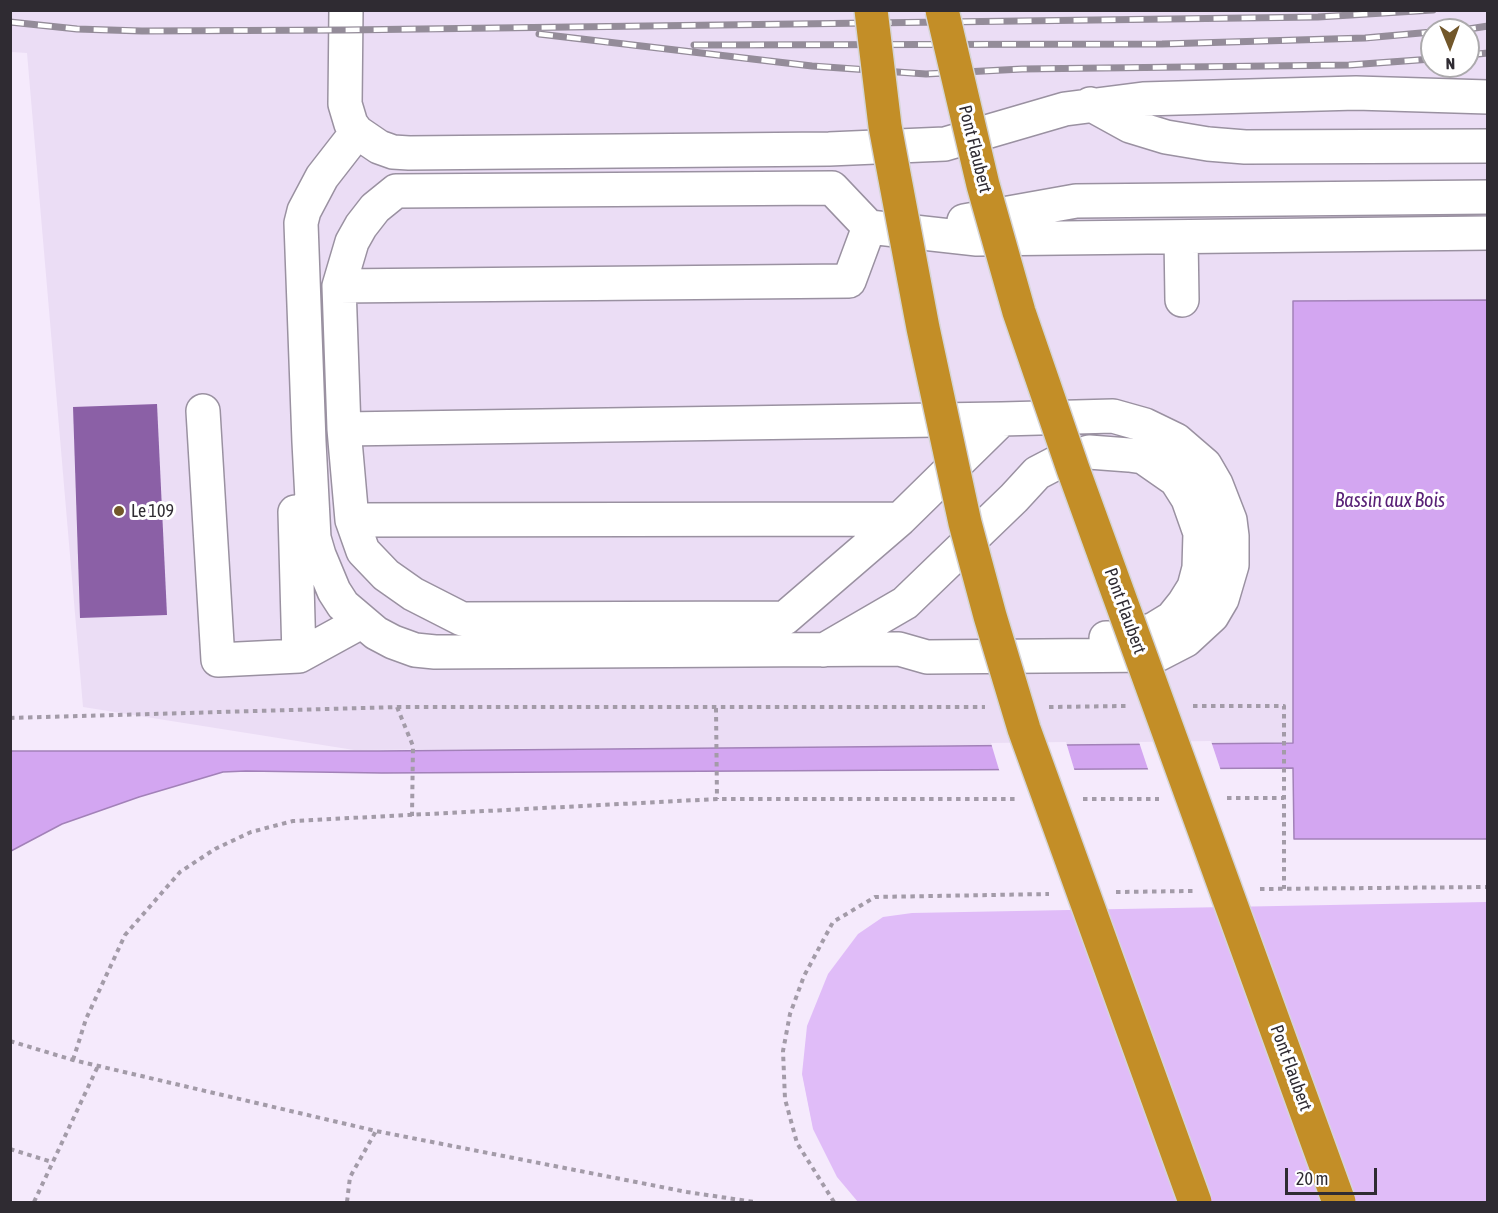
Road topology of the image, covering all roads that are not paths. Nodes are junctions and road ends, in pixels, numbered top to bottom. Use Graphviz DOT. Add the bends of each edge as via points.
graph roads {
  1 [pos="346,10"];
  2 [pos="870,10"];
  3 [pos="942,10"];
  4 [pos="1488,79"];
  5 [pos="1356,93"];
  6 [pos="1488,97"];
  7 [pos="1090,104"];
  8 [pos="357,132"];
  9 [pos="1488,146"];
  10 [pos="1488,197"];
  11 [pos="310,199"];
  12 [pos="869,227"];
  13 [pos="1488,233"];
  14 [pos="1181,237"];
  15 [pos="339,286"];
  16 [pos="1182,300"];
  17 [pos="203,411"];
  18 [pos="1002,419"];
  19 [pos="344,429"];
  20 [pos="900,519"];
  21 [pos="352,520"];
  22 [pos="361,621"];
  23 [pos="899,650"];
  24 [pos="822,651"];
  25 [pos="299,656"];
  26 [pos="1195,1203"];
  27 [pos="1340,1203"];
  1 -- 8 [label="lane" via="345,104"];
  2 -- 26 [label="highway, bridge" via="885,126 923,328 965,523 990,616 1024,729"];
  3 -- 27 [label="highway, Pont Flaubert, bridge" via="982,185 1023,323"];
  4 -- 5 [label="lane"];
  5 -- 6 [label="lane"];
  5 -- 7 [label="lane"];
  7 -- 8 [label="lane" via="945,144 409,153 379,147"];
  7 -- 9 [label="lane" via="1130,126 1208,144"];
  8 -- 11 [label="lane"];
  10 -- 12 [label="lane" via="1076,201 975,220"];
  11 -- 22 [label="lane" via="301,223 314,538 334,591"];
  11 -- 25 [label="lane" via="288,212 286,226"];
  12 -- 14 [label="lane" via="977,239"];
  12 -- 15 [label="lane" via="849,281"];
  12 -- 15 [label="lane" via="832,188 396,191 361,226"];
  13 -- 14 [label="lane"];
  14 -- 16 [label="lane"];
  15 -- 19 [label="lane"];
  17 -- 25 [label="lane" via="218,660"];
  18 -- 19 [label="lane"];
  18 -- 20 [label="lane"];
  18 -- 23 [label="lane" via="1113,416 1176,440 1205,465 1230,520 1232,565 1222,599 1197,632 1157,655 927,657"];
  19 -- 21 [label="lane"];
  20 -- 21 [label="lane"];
  20 -- 21 [label="lane" via="785,618 486,619 462,619 413,594 363,551"];
  22 -- 24 [label="lane" via="393,642 435,652"];
  22 -- 25 [label="lane"];
  23 -- 24 [label="lane"];
  23 -- 24 [label="lane" via="927,641 1128,638 1154,629 1172,618 1184,603 1199,568 1200,533 1188,499 1176,480 1143,457 1089,452 1060,461 1037,473 905,603"];
}
